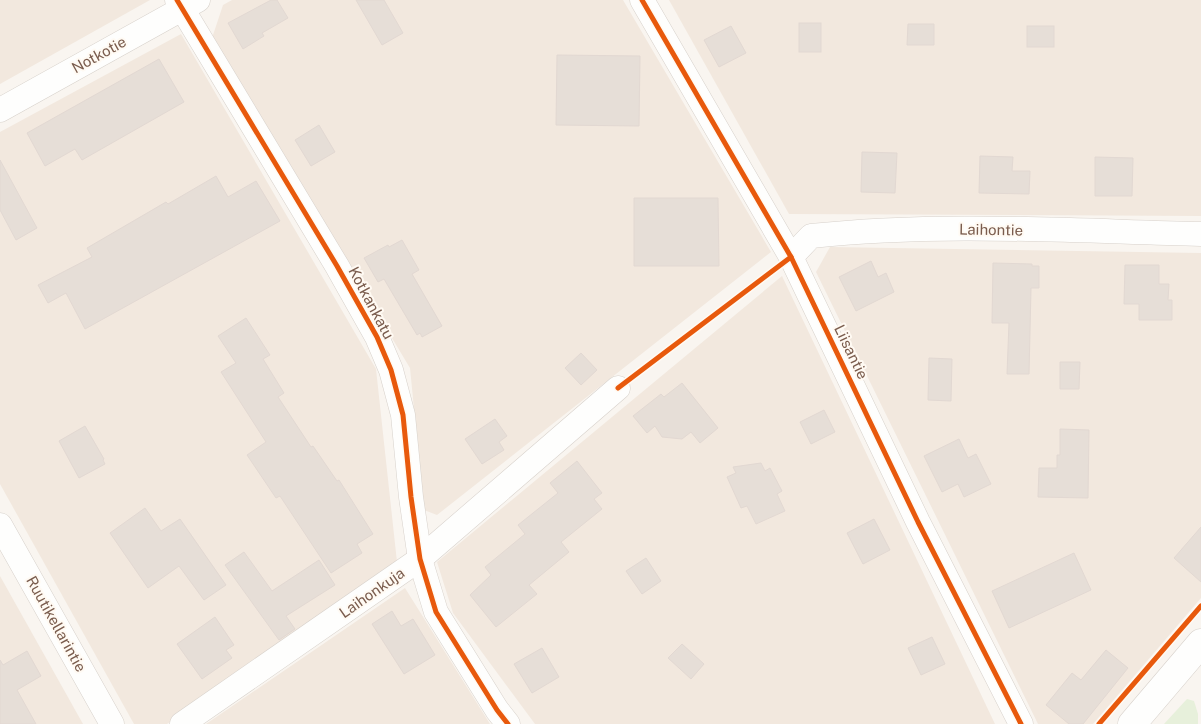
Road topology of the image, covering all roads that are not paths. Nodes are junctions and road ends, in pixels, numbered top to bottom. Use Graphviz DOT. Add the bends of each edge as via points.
graph roads {
  1 [pos="642,0"];
  2 [pos="186,3"];
  3 [pos="0,110"];
  4 [pos="1201,234"];
  5 [pos="791,256"];
  6 [pos="618,388"];
  7 [pos="0,525"];
  8 [pos="420,560"];
  9 [pos="1201,643"];
  10 [pos="112,724"];
  11 [pos="182,724"];
  12 [pos="508,724"];
  13 [pos="1021,724"];
  14 [pos="1132,724"];
  1 -- 5 [label="street, Liisantie"];
  2 -- 3 [label="street, Notkotie"];
  2 -- 8 [label="street, Kotkankatu" via="377,337 403,415"];
  4 -- 5 [label="street, Laihontie" via="978,229 856,231 811,236"];
  5 -- 13 [label="street, Liisantie" via="918,522"];
  6 -- 8 [label="street, Laihonkuja"];
  7 -- 10 [label="street, Ruutikellarintie"];
  8 -- 11 [label="street, Laihonkuja"];
  8 -- 12 [label="street, Kotkankatu" via="436,612"];
  9 -- 14 [label="street"];
}
